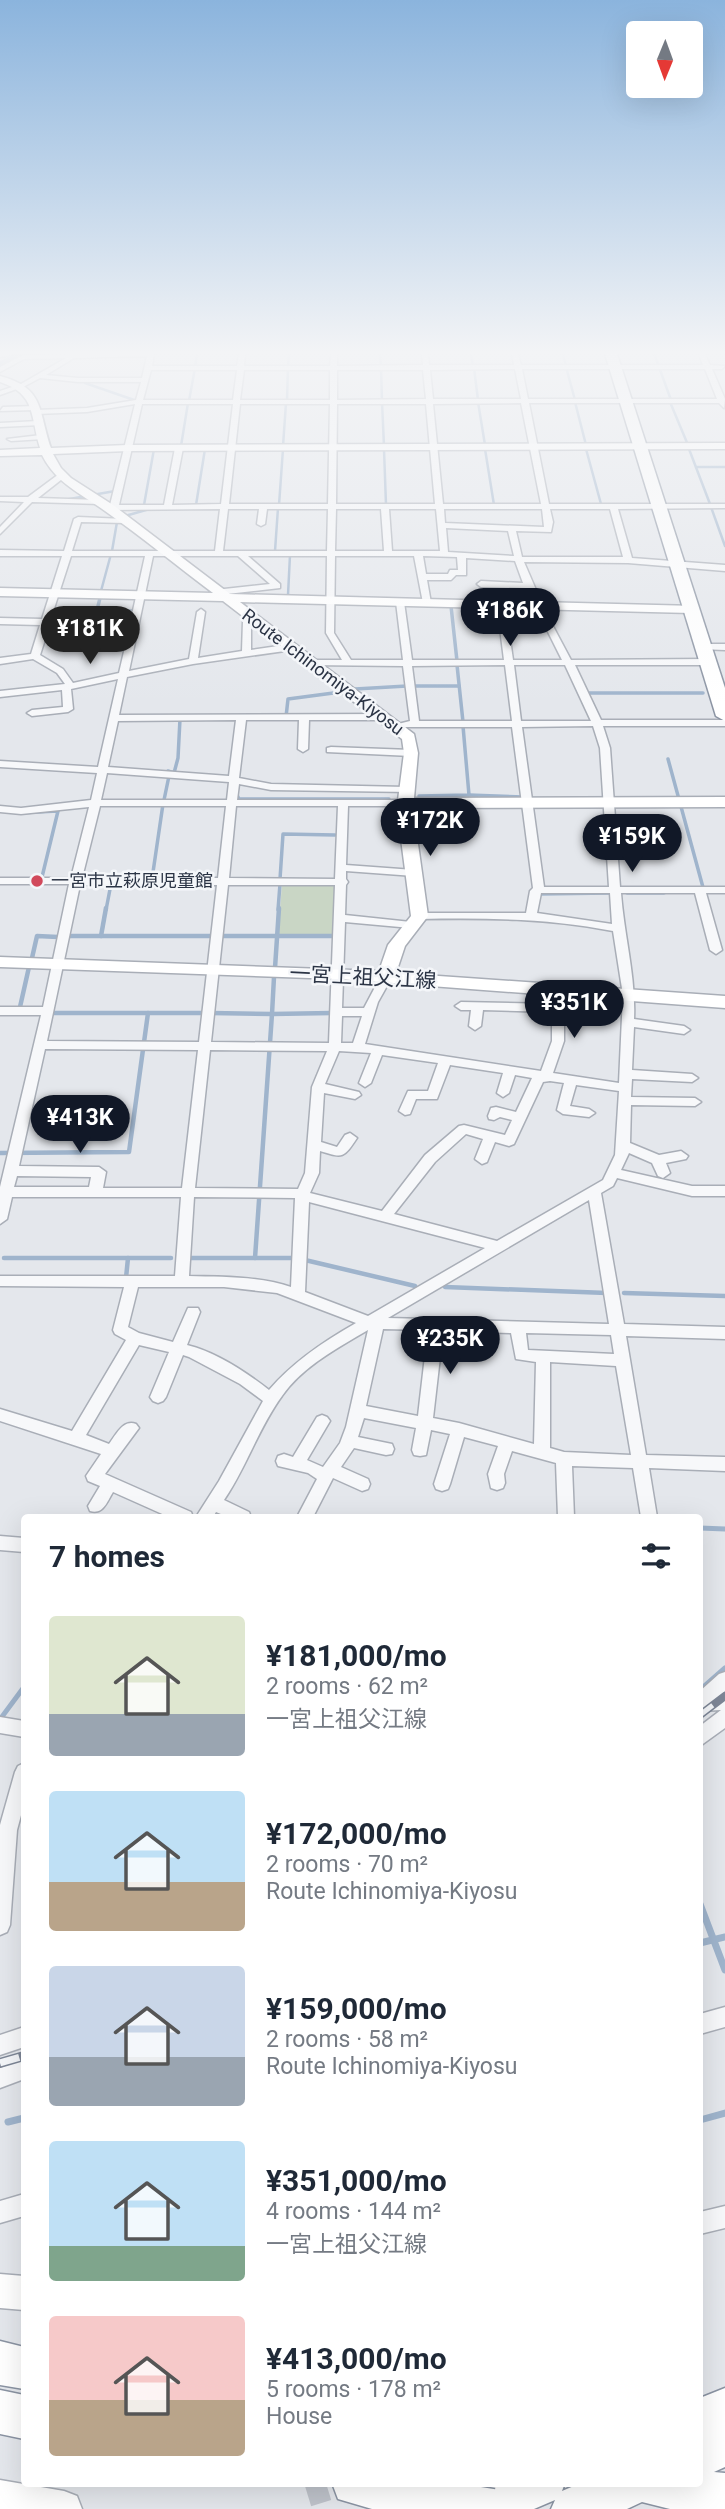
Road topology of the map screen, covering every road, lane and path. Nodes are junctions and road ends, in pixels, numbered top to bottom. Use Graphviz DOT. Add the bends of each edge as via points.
graph roads {
  1 [pos="59,471"];
  2 [pos="120,471"];
  3 [pos="175,471"];
  4 [pos="227,471"];
  5 [pos="331,471"];
  6 [pos="435,471"];
  7 [pos="538,471"];
  8 [pos="648,471"];
  9 [pos="62,476"];
  10 [pos="0,499"];
  11 [pos="30,500"];
  12 [pos="108,506"];
  13 [pos="168,506"];
  14 [pos="222,506"];
  15 [pos="330,506"];
  16 [pos="437,506"];
  17 [pos="545,506"];
  18 [pos="613,506"];
  19 [pos="659,506"];
  20 [pos="725,506"];
  21 [pos="263,507"];
  22 [pos="385,507"];
  23 [pos="125,521"];
  24 [pos="261,524"];
  25 [pos="441,525"];
  26 [pos="512,530"];
  27 [pos="0,532"];
  28 [pos="150,552"];
  29 [pos="168,552"];
  30 [pos="0,553"];
  31 [pos="65,553"];
  32 [pos="219,553"];
  33 [pos="239,553"];
  34 [pos="331,554"];
  35 [pos="388,554"];
  36 [pos="444,554"];
  37 [pos="418,555"];
  38 [pos="461,555"];
  39 [pos="518,559"];
  40 [pos="628,560"];
  41 [pos="677,564"];
  42 [pos="725,568"];
  43 [pos="522,571"];
  44 [pos="539,572"];
  45 [pos="421,577"];
  46 [pos="481,584"];
  47 [pos="528,586"];
  48 [pos="0,592"];
  49 [pos="53,594"];
  50 [pos="222,595"];
  51 [pos="139,596"];
  52 [pos="329,600"];
  53 [pos="400,602"];
  54 [pos="427,603"];
  55 [pos="500,604"];
  56 [pos="539,605"];
  57 [pos="691,609"];
  58 [pos="201,612"];
  59 [pos="251,617"];
  60 [pos="0,621"];
  61 [pos="44,624"];
  62 [pos="134,627"];
  63 [pos="702,646"];
  64 [pos="292,647"];
  65 [pos="725,647"];
  66 [pos="246,654"];
  67 [pos="35,656"];
  68 [pos="0,661"];
  69 [pos="193,661"];
  70 [pos="569,662"];
  71 [pos="708,662"];
  72 [pos="311,663"];
  73 [pos="348,663"];
  74 [pos="511,663"];
  75 [pos="409,664"];
  76 [pos="121,675"];
  77 [pos="69,687"];
  78 [pos="0,694"];
  79 [pos="32,713"];
  80 [pos="725,716"];
  81 [pos="114,718"];
  82 [pos="241,718"];
  83 [pos="304,718"];
  84 [pos="391,722"];
  85 [pos="599,723"];
  86 [pos="725,723"];
  87 [pos="415,724"];
  88 [pos="519,724"];
  89 [pos="303,749"];
  90 [pos="331,750"];
  91 [pos="411,753"];
  92 [pos="0,764"];
  93 [pos="102,771"];
  94 [pos="235,779"];
  95 [pos="405,796"];
  96 [pos="232,802"];
  97 [pos="528,802"];
  98 [pos="609,802"];
  99 [pos="725,802"];
  100 [pos="96,803"];
  101 [pos="343,803"];
  102 [pos="0,809"];
  103 [pos="343,868"];
  104 [pos="414,873"];
  105 [pos="0,881"];
  106 [pos="76,881"];
  107 [pos="223,881"];
  108 [pos="343,882"];
  109 [pos="539,890"];
  110 [pos="617,890"];
  111 [pos="700,890"];
  112 [pos="725,890"];
  113 [pos="531,916"];
  114 [pos="341,918"];
  115 [pos="415,921"];
  116 [pos="618,929"];
  117 [pos="716,950"];
  118 [pos="0,962"];
  119 [pos="59,964"];
  120 [pos="213,970"];
  121 [pos="338,974"];
  122 [pos="386,977"];
  123 [pos="629,995"];
  124 [pos="560,999"];
  125 [pos="725,1002"];
  126 [pos="461,1006"];
  127 [pos="477,1006"];
  128 [pos="0,1011"];
  129 [pos="47,1012"];
  130 [pos="336,1012"];
  131 [pos="369,1012"];
  132 [pos="626,1023"];
  133 [pos="475,1027"];
  134 [pos="684,1030"];
  135 [pos="420,1040"];
  136 [pos="39,1045"];
  137 [pos="204,1045"];
  138 [pos="335,1046"];
  139 [pos="358,1047"];
  140 [pos="378,1050"];
  141 [pos="415,1056"];
  142 [pos="445,1061"];
  143 [pos="510,1071"];
  144 [pos="542,1077"];
  145 [pos="692,1078"];
  146 [pos="570,1082"];
  147 [pos="365,1083"];
  148 [pos="318,1087"];
  149 [pos="626,1088"];
  150 [pos="503,1093"];
  151 [pos="355,1095"];
  152 [pos="695,1102"];
  153 [pos="405,1111"];
  154 [pos="589,1113"];
  155 [pos="494,1116"];
  156 [pos="520,1118"];
  157 [pos="491,1136"];
  158 [pos="350,1138"];
  159 [pos="316,1145"];
  160 [pos="623,1145"];
  161 [pos="681,1156"];
  162 [pos="482,1159"];
  163 [pos="10,1171"];
  164 [pos="614,1173"];
  165 [pos="594,1191"];
  166 [pos="725,1191"];
  167 [pos="3,1192"];
  168 [pos="188,1192"];
  169 [pos="94,1193"];
  170 [pos="302,1195"];
  171 [pos="385,1217"];
  172 [pos="0,1220"];
  173 [pos="500,1247"];
  174 [pos="0,1281"];
  175 [pos="182,1281"];
  176 [pos="132,1282"];
  177 [pos="298,1295"];
  178 [pos="193,1312"];
  179 [pos="372,1323"];
  180 [pos="436,1325"];
  181 [pos="518,1327"];
  182 [pos="618,1329"];
  183 [pos="725,1332"];
  184 [pos="135,1338"];
  185 [pos="179,1348"];
  186 [pos="543,1357"];
  187 [pos="623,1360"];
  188 [pos="158,1397"];
  189 [pos="272,1400"];
  190 [pos="358,1411"];
  191 [pos="0,1415"];
  192 [pos="322,1421"];
  193 [pos="425,1423"];
  194 [pos="131,1428"];
  195 [pos="459,1429"];
  196 [pos="76,1438"];
  197 [pos="349,1441"];
  198 [pos="507,1442"];
  199 [pos="386,1449"];
  200 [pos="420,1451"];
  201 [pos="112,1452"];
  202 [pos="542,1452"];
  203 [pos="564,1459"];
  204 [pos="640,1461"];
  205 [pos="725,1464"];
  206 [pos="329,1473"];
  207 [pos="110,1483"];
  208 [pos="497,1483"];
  209 [pos="362,1484"];
  210 [pos="442,1484"];
  211 [pos="214,1503"];
  212 [pos="96,1506"];
  213 [pos="178,1514"];
  214 [pos="206,1514"];
  215 [pos="237,1514"];
  216 [pos="308,1514"];
  217 [pos="566,1514"];
  218 [pos="649,1514"];
  219 [pos="0,1543"];
  220 [pos="21,1545"];
  221 [pos="725,1680"];
  222 [pos="703,1699"];
  223 [pos="703,1702"];
  224 [pos="725,1702"];
  225 [pos="725,1717"];
  226 [pos="0,1726"];
  227 [pos="21,1730"];
  228 [pos="703,1735"];
  229 [pos="21,1783"];
  230 [pos="0,1925"];
  231 [pos="725,2017"];
  232 [pos="703,2023"];
  233 [pos="21,2038"];
  234 [pos="0,2045"];
  235 [pos="21,2071"];
  236 [pos="0,2078"];
  237 [pos="21,2206"];
  238 [pos="0,2211"];
  239 [pos="725,2217"];
  240 [pos="703,2223"];
  241 [pos="0,2291"];
  242 [pos="21,2293"];
  243 [pos="0,2363"];
  244 [pos="21,2367"];
  245 [pos="0,2412"];
  246 [pos="21,2416"];
  247 [pos="375,2487"];
  248 [pos="533,2487"];
  249 [pos="625,2487"];
  250 [pos="672,2487"];
  251 [pos="725,2496"];
  252 [pos="0,2498"];
  253 [pos="64,2509"];
  254 [pos="479,2509"];
  255 [pos="492,2509"];
  256 [pos="574,2509"];
  1 -- 9 [label="main road, Route Ichinomiya-Kiyosu"];
  2 -- 12 [label="street"];
  3 -- 13 [label="street"];
  4 -- 14 [label="street"];
  5 -- 15 [label="street"];
  6 -- 16 [label="street"];
  7 -- 17 [label="street"];
  8 -- 19 [label="highway"];
  9 -- 11 [label="street"];
  9 -- 12 [label="main road, Route Ichinomiya-Kiyosu"];
  10 -- 11 [label="street"];
  11 -- 12 [label="street"];
  11 -- 27 [label="street"];
  12 -- 13 [label="street"];
  12 -- 23 [label="main road, Route Ichinomiya-Kiyosu"];
  13 -- 14 [label="street"];
  14 -- 21 [label="street"];
  14 -- 32 [label="street"];
  15 -- 21 [label="street"];
  15 -- 22 [label="street"];
  15 -- 34 [label="street"];
  16 -- 17 [label="street"];
  16 -- 22 [label="street"];
  16 -- 25 [label="street"];
  17 -- 18 [label="street"];
  17 -- 26 [label="street" via="548,530"];
  18 -- 19 [label="street"];
  18 -- 40 [label="street"];
  19 -- 20 [label="street"];
  19 -- 41 [label="highway"];
  21 -- 24 [label="street"];
  22 -- 35 [label="street"];
  23 -- 29 [label="main road, Route Ichinomiya-Kiyosu"];
  23 -- 31 [label="street" via="78,519"];
  25 -- 26 [label="street"];
  25 -- 36 [label="street"];
  26 -- 39 [label="street"];
  28 -- 29 [label="street"];
  28 -- 31 [label="street"];
  28 -- 51 [label="street"];
  29 -- 32 [label="street"];
  29 -- 50 [label="main road, Route Ichinomiya-Kiyosu"];
  30 -- 31 [label="street"];
  31 -- 49 [label="street"];
  32 -- 33 [label="street"];
  33 -- 34 [label="street"];
  33 -- 50 [label="street" via="276,586"];
  34 -- 35 [label="street"];
  34 -- 52 [label="street"];
  35 -- 37 [label="street"];
  36 -- 37 [label="street"];
  36 -- 38 [label="street"];
  37 -- 45 [label="street"];
  38 -- 39 [label="street"];
  38 -- 45 [label="street" via="463,573"];
  39 -- 40 [label="street"];
  39 -- 43 [label="street"];
  40 -- 41 [label="street"];
  41 -- 42 [label="street"];
  41 -- 57 [label="highway"];
  43 -- 44 [label="street"];
  43 -- 47 [label="street"];
  45 -- 54 [label="street"];
  46 -- 47 [label="street"];
  47 -- 56 [label="street"];
  48 -- 49 [label="main road"];
  49 -- 51 [label="main road"];
  49 -- 61 [label="street"];
  50 -- 51 [label="main road"];
  50 -- 52 [label="main road"];
  50 -- 59 [label="main road, Route Ichinomiya-Kiyosu"];
  51 -- 62 [label="street"];
  52 -- 53 [label="main road"];
  52 -- 73 [label="street" via="330,633"];
  53 -- 54 [label="main road"];
  53 -- 75 [label="street"];
  54 -- 55 [label="main road"];
  55 -- 56 [label="main road"];
  55 -- 74 [label="street"];
  56 -- 57 [label="main road"];
  56 -- 70 [label="street"];
  57 -- 63 [label="highway"];
  58 -- 69 [label="street"];
  59 -- 64 [label="main road, Route Ichinomiya-Kiyosu"];
  59 -- 66 [label="street"];
  60 -- 61 [label="street"];
  61 -- 62 [label="street"];
  61 -- 67 [label="street"];
  62 -- 76 [label="street"];
  63 -- 65 [label="street"];
  63 -- 71 [label="highway"];
  64 -- 66 [label="street"];
  64 -- 72 [label="main road, Route Ichinomiya-Kiyosu"];
  66 -- 69 [label="street"];
  67 -- 68 [label="street"];
  67 -- 77 [label="street" via="60,671"];
  69 -- 76 [label="street"];
  70 -- 71 [label="street"];
  70 -- 74 [label="street"];
  70 -- 85 [label="street"];
  71 -- 80 [label="highway"];
  72 -- 73 [label="street"];
  72 -- 84 [label="main road, Route Ichinomiya-Kiyosu"];
  73 -- 75 [label="street"];
  74 -- 75 [label="street"];
  74 -- 88 [label="street"];
  75 -- 87 [label="street"];
  76 -- 77 [label="street"];
  76 -- 81 [label="street"];
  77 -- 78 [label="street"];
  77 -- 79 [label="street" via="68,709"];
  81 -- 82 [label="street"];
  81 -- 93 [label="street"];
  82 -- 83 [label="street"];
  82 -- 94 [label="street"];
  83 -- 84 [label="street"];
  83 -- 89 [label="street"];
  84 -- 87 [label="street"];
  84 -- 91 [label="main road, Route Ichinomiya-Kiyosu" via="409,737"];
  85 -- 86 [label="street"];
  85 -- 88 [label="street"];
  85 -- 98 [label="street"];
  87 -- 88 [label="street"];
  88 -- 97 [label="street"];
  90 -- 91 [label="street"];
  91 -- 95 [label="main road, Route Ichinomiya-Kiyosu"];
  92 -- 93 [label="street"];
  93 -- 94 [label="street"];
  93 -- 100 [label="street"];
  94 -- 95 [label="street" via="271,787"];
  94 -- 96 [label="street"];
  95 -- 97 [label="main road"];
  95 -- 101 [label="street"];
  95 -- 104 [label="main road, Route Ichinomiya-Kiyosu"];
  96 -- 100 [label="street"];
  96 -- 101 [label="street"];
  96 -- 107 [label="street"];
  97 -- 98 [label="main road"];
  97 -- 109 [label="street"];
  98 -- 99 [label="main road"];
  98 -- 110 [label="street"];
  100 -- 102 [label="street"];
  100 -- 106 [label="street"];
  101 -- 103 [label="street"];
  103 -- 104 [label="street"];
  103 -- 108 [label="street"];
  104 -- 115 [label="main road, Route Ichinomiya-Kiyosu"];
  105 -- 106 [label="street"];
  106 -- 107 [label="street"];
  106 -- 119 [label="street"];
  107 -- 108 [label="street"];
  107 -- 120 [label="street"];
  108 -- 114 [label="street"];
  109 -- 110 [label="street"];
  109 -- 113 [label="street"];
  110 -- 111 [label="street"];
  110 -- 116 [label="street"];
  111 -- 112 [label="street"];
  111 -- 117 [label="street"];
  113 -- 115 [label="street"];
  113 -- 116 [label="street"];
  114 -- 115 [label="street"];
  114 -- 121 [label="street"];
  115 -- 122 [label="main road" via="397,945"];
  116 -- 123 [label="street"];
  118 -- 119 [label="main road, 一宮上祖父江線"];
  119 -- 120 [label="main road, 一宮上祖父江線"];
  119 -- 129 [label="street"];
  120 -- 121 [label="main road, 一宮上祖父江線"];
  120 -- 137 [label="street"];
  121 -- 122 [label="main road, 一宮上祖父江線"];
  121 -- 130 [label="street"];
  122 -- 124 [label="main road, 一宮上祖父江線"];
  122 -- 131 [label="street"];
  123 -- 124 [label="main road, 一宮上祖父江線"];
  123 -- 125 [label="main road, 一宮上祖父江線"];
  123 -- 132 [label="street"];
  124 -- 127 [label="street"];
  124 -- 144 [label="street" via="558,1041"];
  126 -- 127 [label="street"];
  127 -- 133 [label="street"];
  128 -- 129 [label="street"];
  129 -- 136 [label="street"];
  130 -- 131 [label="street"];
  130 -- 138 [label="street"];
  131 -- 139 [label="street"];
  132 -- 134 [label="street"];
  132 -- 149 [label="street"];
  135 -- 141 [label="street"];
  136 -- 137 [label="street"];
  136 -- 163 [label="street"];
  137 -- 138 [label="street"];
  137 -- 168 [label="street"];
  138 -- 139 [label="street"];
  138 -- 148 [label="street"];
  139 -- 140 [label="street"];
  140 -- 141 [label="street"];
  140 -- 147 [label="street"];
  141 -- 142 [label="street"];
  142 -- 143 [label="street"];
  142 -- 153 [label="street" via="433,1096 412,1094"];
  143 -- 144 [label="street"];
  143 -- 150 [label="street"];
  144 -- 146 [label="street"];
  144 -- 156 [label="street"];
  145 -- 149 [label="street"];
  146 -- 149 [label="street"];
  146 -- 154 [label="street" via="563,1110"];
  148 -- 151 [label="street"];
  148 -- 159 [label="street"];
  149 -- 152 [label="street"];
  149 -- 160 [label="street"];
  155 -- 156 [label="street" via="496,1111"];
  156 -- 157 [label="street" via="509,1141"];
  157 -- 162 [label="street"];
  157 -- 171 [label="street" via="464,1129 450,1139 416,1172"];
  158 -- 159 [label="street" via="340,1152"];
  159 -- 170 [label="street" via="312,1173"];
  160 -- 161 [label="street" via="660,1166"];
  160 -- 164 [label="street"];
  163 -- 167 [label="street"];
  163 -- 169 [label="street" via="99,1172"];
  164 -- 165 [label="street"];
  164 -- 166 [label="street" via="692,1191"];
  165 -- 173 [label="street"];
  165 -- 182 [label="street"];
  167 -- 169 [label="street"];
  167 -- 172 [label="street"];
  168 -- 169 [label="street"];
  168 -- 170 [label="street"];
  168 -- 175 [label="street"];
  170 -- 171 [label="street"];
  170 -- 177 [label="street"];
  171 -- 173 [label="street"];
  173 -- 179 [label="street"];
  174 -- 176 [label="street"];
  175 -- 176 [label="street"];
  175 -- 177 [label="street" via="278,1288"];
  176 -- 184 [label="street" via="120,1330"];
  177 -- 179 [label="street"];
  178 -- 185 [label="street"];
  179 -- 180 [label="street"];
  179 -- 189 [label="street" via="335,1342 294,1373"];
  179 -- 190 [label="street" via="375,1346"];
  180 -- 181 [label="street"];
  180 -- 193 [label="street"];
  181 -- 182 [label="street"];
  181 -- 186 [label="street" via="521,1355"];
  182 -- 183 [label="street"];
  182 -- 187 [label="street"];
  184 -- 185 [label="street"];
  184 -- 196 [label="street"];
  185 -- 188 [label="street"];
  185 -- 189 [label="street" via="217,1363"];
  186 -- 187 [label="street"];
  186 -- 202 [label="street"];
  187 -- 204 [label="street"];
  189 -- 211 [label="street"];
  190 -- 193 [label="street"];
  190 -- 197 [label="street"];
  191 -- 196 [label="street"];
  192 -- 206 [label="street" via="290,1462"];
  193 -- 195 [label="street"];
  193 -- 200 [label="street"];
  194 -- 201 [label="street"];
  195 -- 198 [label="street"];
  195 -- 210 [label="street"];
  196 -- 201 [label="street"];
  197 -- 199 [label="street"];
  197 -- 206 [label="street"];
  198 -- 202 [label="street"];
  198 -- 208 [label="street"];
  201 -- 207 [label="street" via="94,1476"];
  202 -- 203 [label="street"];
  203 -- 204 [label="street"];
  203 -- 217 [label="street"];
  204 -- 205 [label="street"];
  204 -- 218 [label="street"];
  206 -- 209 [label="street"];
  206 -- 216 [label="street"];
  207 -- 212 [label="street"];
  207 -- 213 [label="street"];
  211 -- 214 [label="street"];
  211 -- 215 [label="street"];
  219 -- 220 [label="street"];
  221 -- 222 [label="street"];
  223 -- 224 [label="street"];
  225 -- 228 [label="street"];
  226 -- 227 [label="street"];
  229 -- 230 [label="street" via="8,1830"];
  231 -- 232 [label="street"];
  233 -- 234 [label="street"];
  235 -- 236 [label="street"];
  237 -- 238 [label="street"];
  239 -- 240 [label="street"];
  241 -- 242 [label="main road"];
  243 -- 244 [label="highway"];
  245 -- 246 [label="highway"];
  247 -- 255 [label="highway, bridge"];
  248 -- 254 [label="highway"];
  249 -- 256 [label="highway"];
  250 -- 251 [label="highway"];
  252 -- 253 [label="main road"];
}
